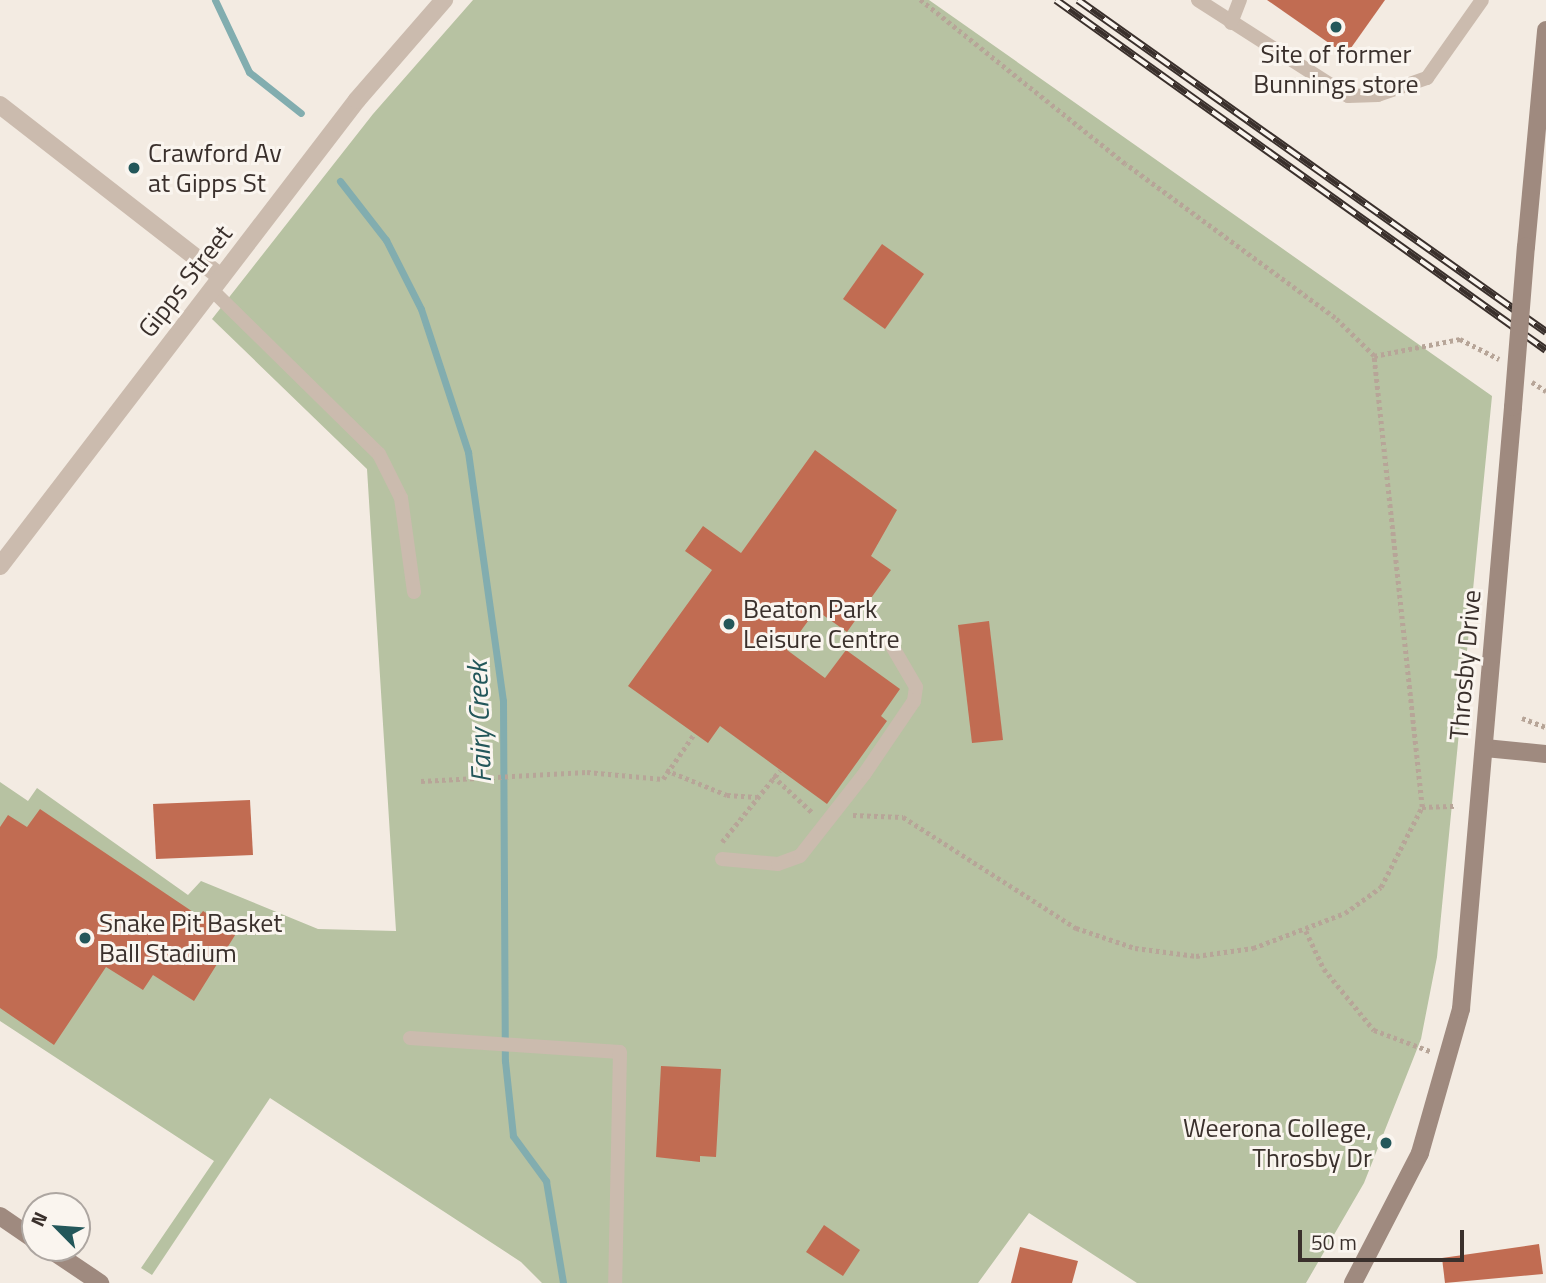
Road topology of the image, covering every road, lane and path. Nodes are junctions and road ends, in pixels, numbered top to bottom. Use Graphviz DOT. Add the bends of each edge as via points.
graph roads {
  1 [pos="444,0"];
  2 [pos="920,0"];
  3 [pos="1198,0"];
  4 [pos="1240,0"];
  5 [pos="1482,0"];
  6 [pos="1231,23"];
  7 [pos="1546,30"];
  8 [pos="0,105"];
  9 [pos="216,283"];
  10 [pos="1374,356"];
  11 [pos="1505,364"];
  12 [pos="1526,377"];
  13 [pos="1546,391"];
  14 [pos="0,566"];
  15 [pos="414,592"];
  16 [pos="888,639"];
  17 [pos="1522,718"];
  18 [pos="1546,727"];
  19 [pos="694,734"];
  20 [pos="1485,748"];
  21 [pos="1546,754"];
  22 [pos="666,770"];
  23 [pos="780,770"];
  24 [pos="773,776"];
  25 [pos="421,781"];
  26 [pos="757,797"];
  27 [pos="1457,806"];
  28 [pos="1422,807"];
  29 [pos="830,818"];
  30 [pos="721,842"];
  31 [pos="722,859"];
  32 [pos="1306,931"];
  33 [pos="410,1038"];
  34 [pos="1450,1058"];
  35 [pos="0,1216"];
  36 [pos="21,1230"];
  37 [pos="69,1262"];
  38 [pos="100,1283"];
  39 [pos="615,1283"];
  40 [pos="1353,1283"];
  1 -- 9 [label="street, Gipps Street" via="357,100"];
  2 -- 10 [label="path" via="1125,164 1335,318"];
  3 -- 6 [label="lane"];
  4 -- 6 [label="lane"];
  5 -- 6 [label="lane" via="1427,78 1378,95 1333,92"];
  7 -- 20 [label="main road, Throsby Drive, bridge"];
  8 -- 9 [label="street"];
  9 -- 14 [label="street, Gipps Street"];
  9 -- 15 [label="lane" via="379,454 401,498"];
  10 -- 11 [label="path" via="1460,339"];
  10 -- 28 [label="path"];
  12 -- 13 [label="path"];
  16 -- 29 [label="lane" via="916,687 914,701"];
  17 -- 18 [label="path"];
  19 -- 22 [label="path"];
  20 -- 21 [label="main road"];
  20 -- 34 [label="main road, Throsby Drive" via="1467,962"];
  22 -- 25 [label="path" via="663,779 572,773"];
  22 -- 26 [label="path" via="727,795"];
  23 -- 24 [label="path"];
  24 -- 26 [label="path"];
  24 -- 29 [label="path"];
  26 -- 30 [label="path"];
  27 -- 28 [label="path"];
  28 -- 32 [label="path" via="1381,887"];
  29 -- 31 [label="lane" via="790,862"];
  29 -- 32 [label="path" via="904,817 1076,928 1135,948 1196,956"];
  32 -- 34 [label="path" via="1324,969 1374,1030"];
  33 -- 39 [label="lane" via="620,1052"];
  34 -- 40 [label="main road, Throsby Drive" via="1420,1153"];
  35 -- 36 [label="main road"];
  37 -- 38 [label="main road"];
}
